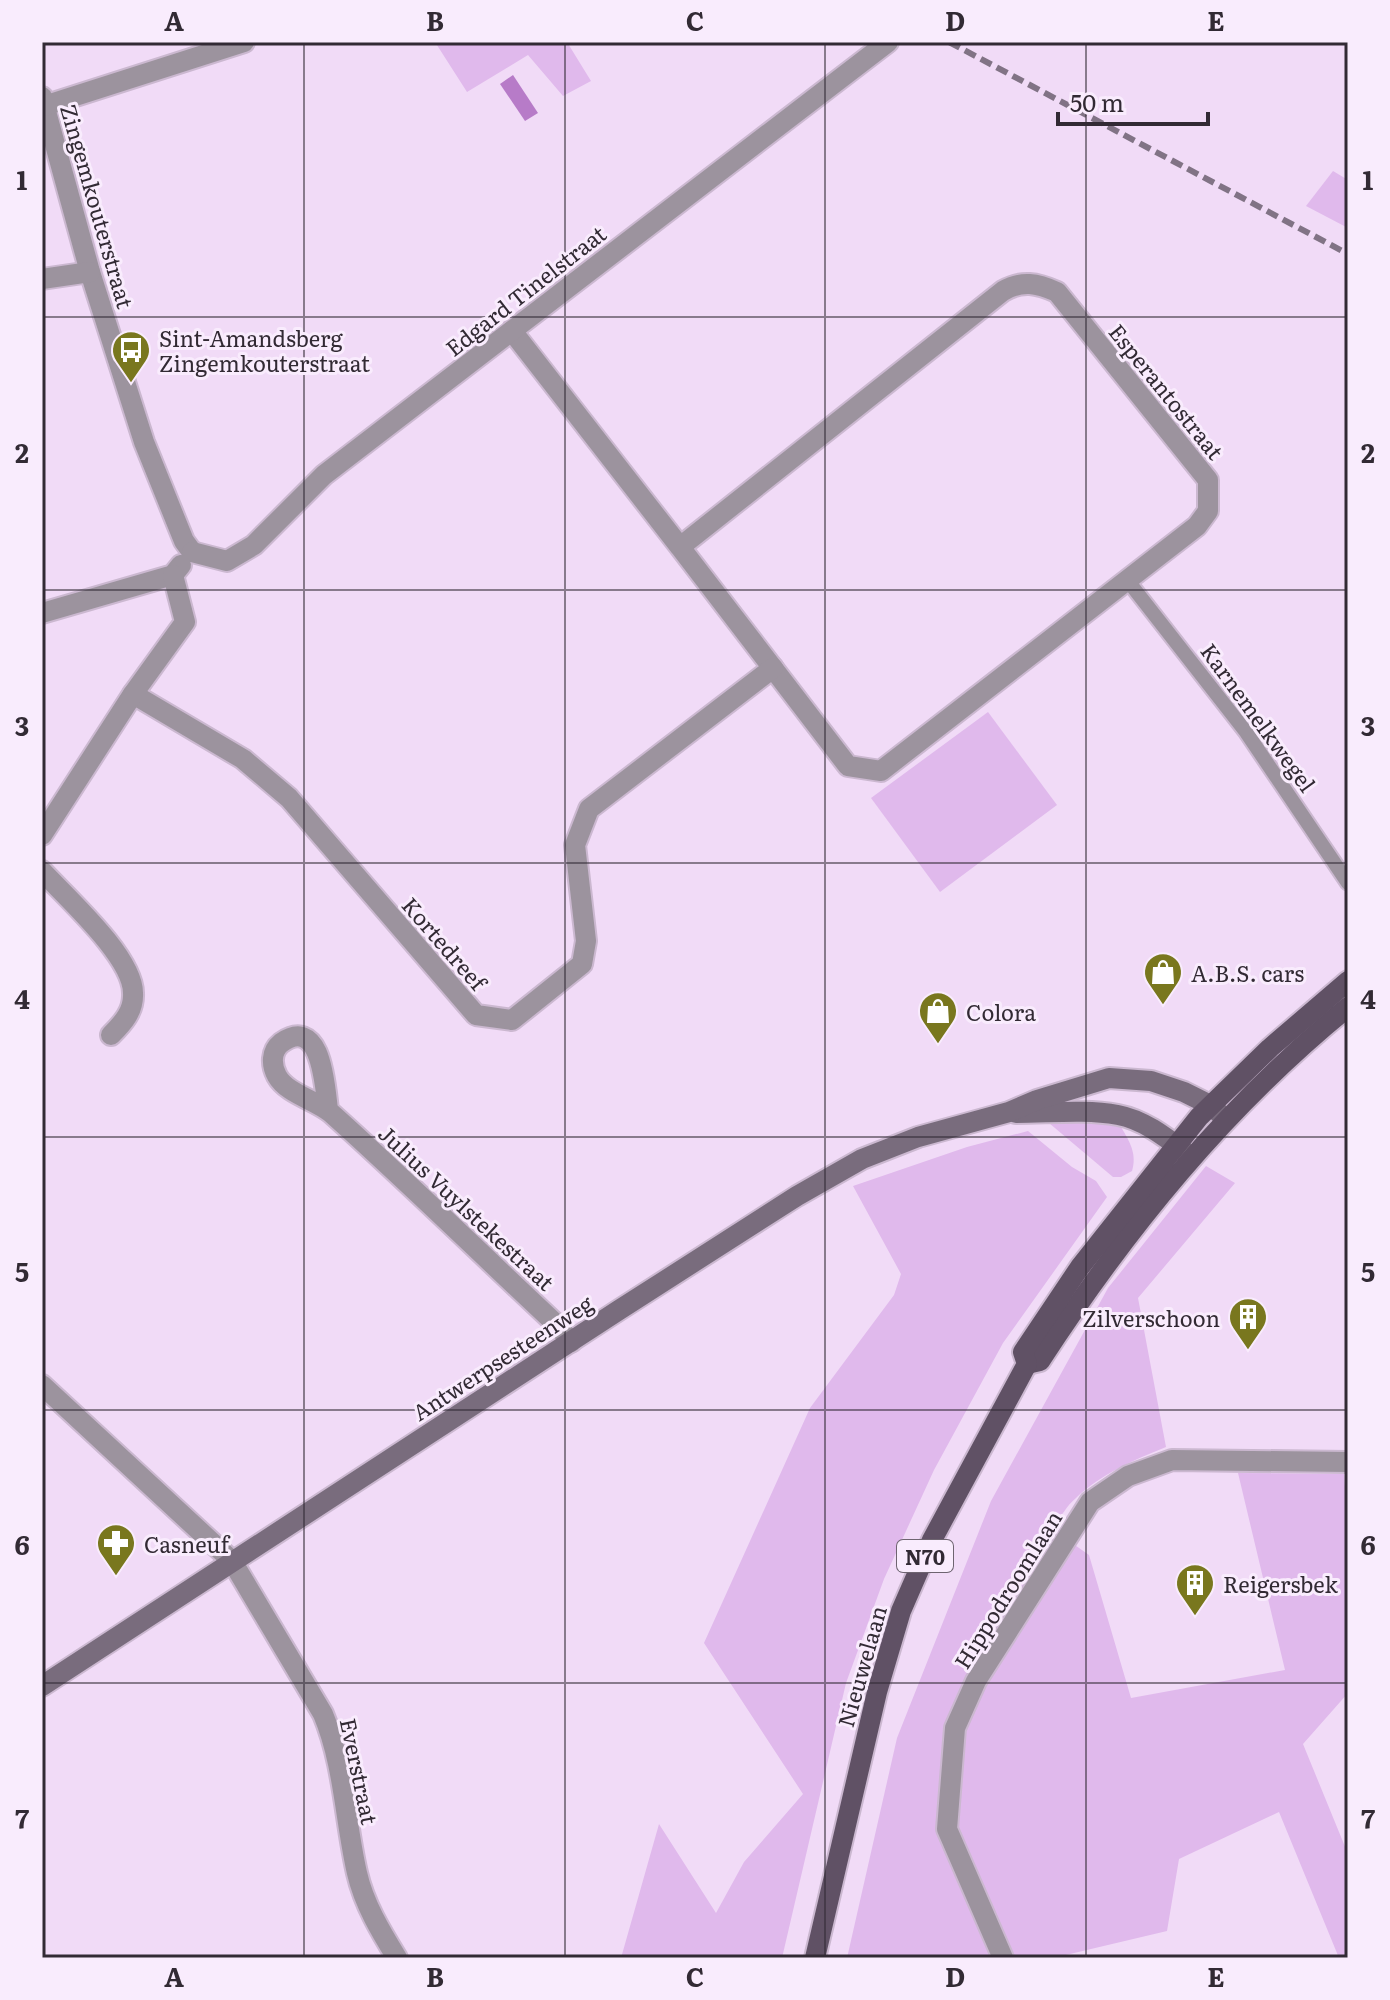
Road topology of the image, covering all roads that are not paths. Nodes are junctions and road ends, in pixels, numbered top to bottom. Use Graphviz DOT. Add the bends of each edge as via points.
graph roads {
  1 [pos="244,42"];
  2 [pos="888,42"];
  3 [pos="43,102"];
  4 [pos="90,272"];
  5 [pos="42,279"];
  6 [pos="512,331"];
  7 [pos="680,547"];
  8 [pos="192,552"];
  9 [pos="173,575"];
  10 [pos="1128,581"];
  11 [pos="42,613"];
  12 [pos="773,668"];
  13 [pos="133,694"];
  14 [pos="42,835"];
  15 [pos="42,871"];
  16 [pos="1348,883"];
  17 [pos="1348,981"];
  18 [pos="1348,1007"];
  19 [pos="111,1035"];
  20 [pos="328,1110"];
  21 [pos="1009,1112"];
  22 [pos="1219,1113"];
  23 [pos="1175,1144"];
  24 [pos="1192,1157"];
  25 [pos="571,1342"];
  26 [pos="1027,1364"];
  27 [pos="42,1385"];
  28 [pos="1348,1462"];
  29 [pos="232,1561"];
  30 [pos="42,1686"];
  31 [pos="397,1958"];
  32 [pos="815,1958"];
  33 [pos="1003,1958"];
  1 -- 3 [label="street"];
  2 -- 6 [label="street, Edgard Tinelstraat"];
  3 -- 4 [label="street, Zingemkouterstraat"];
  4 -- 5 [label="street"];
  4 -- 8 [label="street, Zingemkouterstraat" via="144,442"];
  6 -- 7 [label="street, Esperantostraat"];
  6 -- 8 [label="street, Edgard Tinelstraat" via="324,475 254,545 227,561"];
  7 -- 10 [label="street, Esperantostraat" via="1003,291 1024,283 1057,292 1208,480 1208,511 1197,526"];
  7 -- 12 [label="street, Esperantostraat"];
  8 -- 9 [label="street"];
  9 -- 11 [label="street"];
  9 -- 13 [label="street" via="185,622"];
  10 -- 12 [label="street, Esperantostraat" via="881,771 848,766"];
  10 -- 16 [label="street, Karnemelkwegel" via="1246,732"];
  12 -- 13 [label="street, Kortedreef" via="589,809 575,845 586,941 582,964 512,1020 476,1015 289,798 243,759"];
  13 -- 14 [label="street"];
  15 -- 19 [label="street" via="131,975 134,995 127,1019"];
  17 -- 22 [label="main road, N70" via="1270,1048"];
  18 -- 22 [label="main road, N70"];
  20 -- 25 [label="street, Julius Vuylstekestraat"];
  21 -- 22 [label="main road, Antwerpsesteenweg" via="1109,1078 1151,1081 1184,1092"];
  21 -- 23 [label="main road, Antwerpsesteenweg" via="1120,1115"];
  21 -- 25 [label="main road, Antwerpsesteenweg" via="862,1159"];
  22 -- 23 [label="main road, Nieuwelaan / N70"];
  22 -- 24 [label="main road, N70"];
  23 -- 24 [label="main road, Antwerpsesteenweg"];
  23 -- 26 [label="main road, Nieuwelaan / N70" via="1080,1267 1023,1352"];
  24 -- 26 [label="main road, Nieuwelaan / N70" via="1088,1288 1040,1361"];
  25 -- 29 [label="main road, Antwerpsesteenweg"];
  26 -- 32 [label="main road, Nieuwelaan / N70" via="932,1540 901,1611"];
  27 -- 29 [label="street, Everstraat"];
  28 -- 33 [label="street, Hippodroomlaan" via="1172,1460 1128,1476 1090,1502 976,1681 955,1728 947,1829"];
  29 -- 30 [label="main road, Antwerpsesteenweg"];
  29 -- 31 [label="street, Everstraat" via="333,1736 357,1877"];
}
